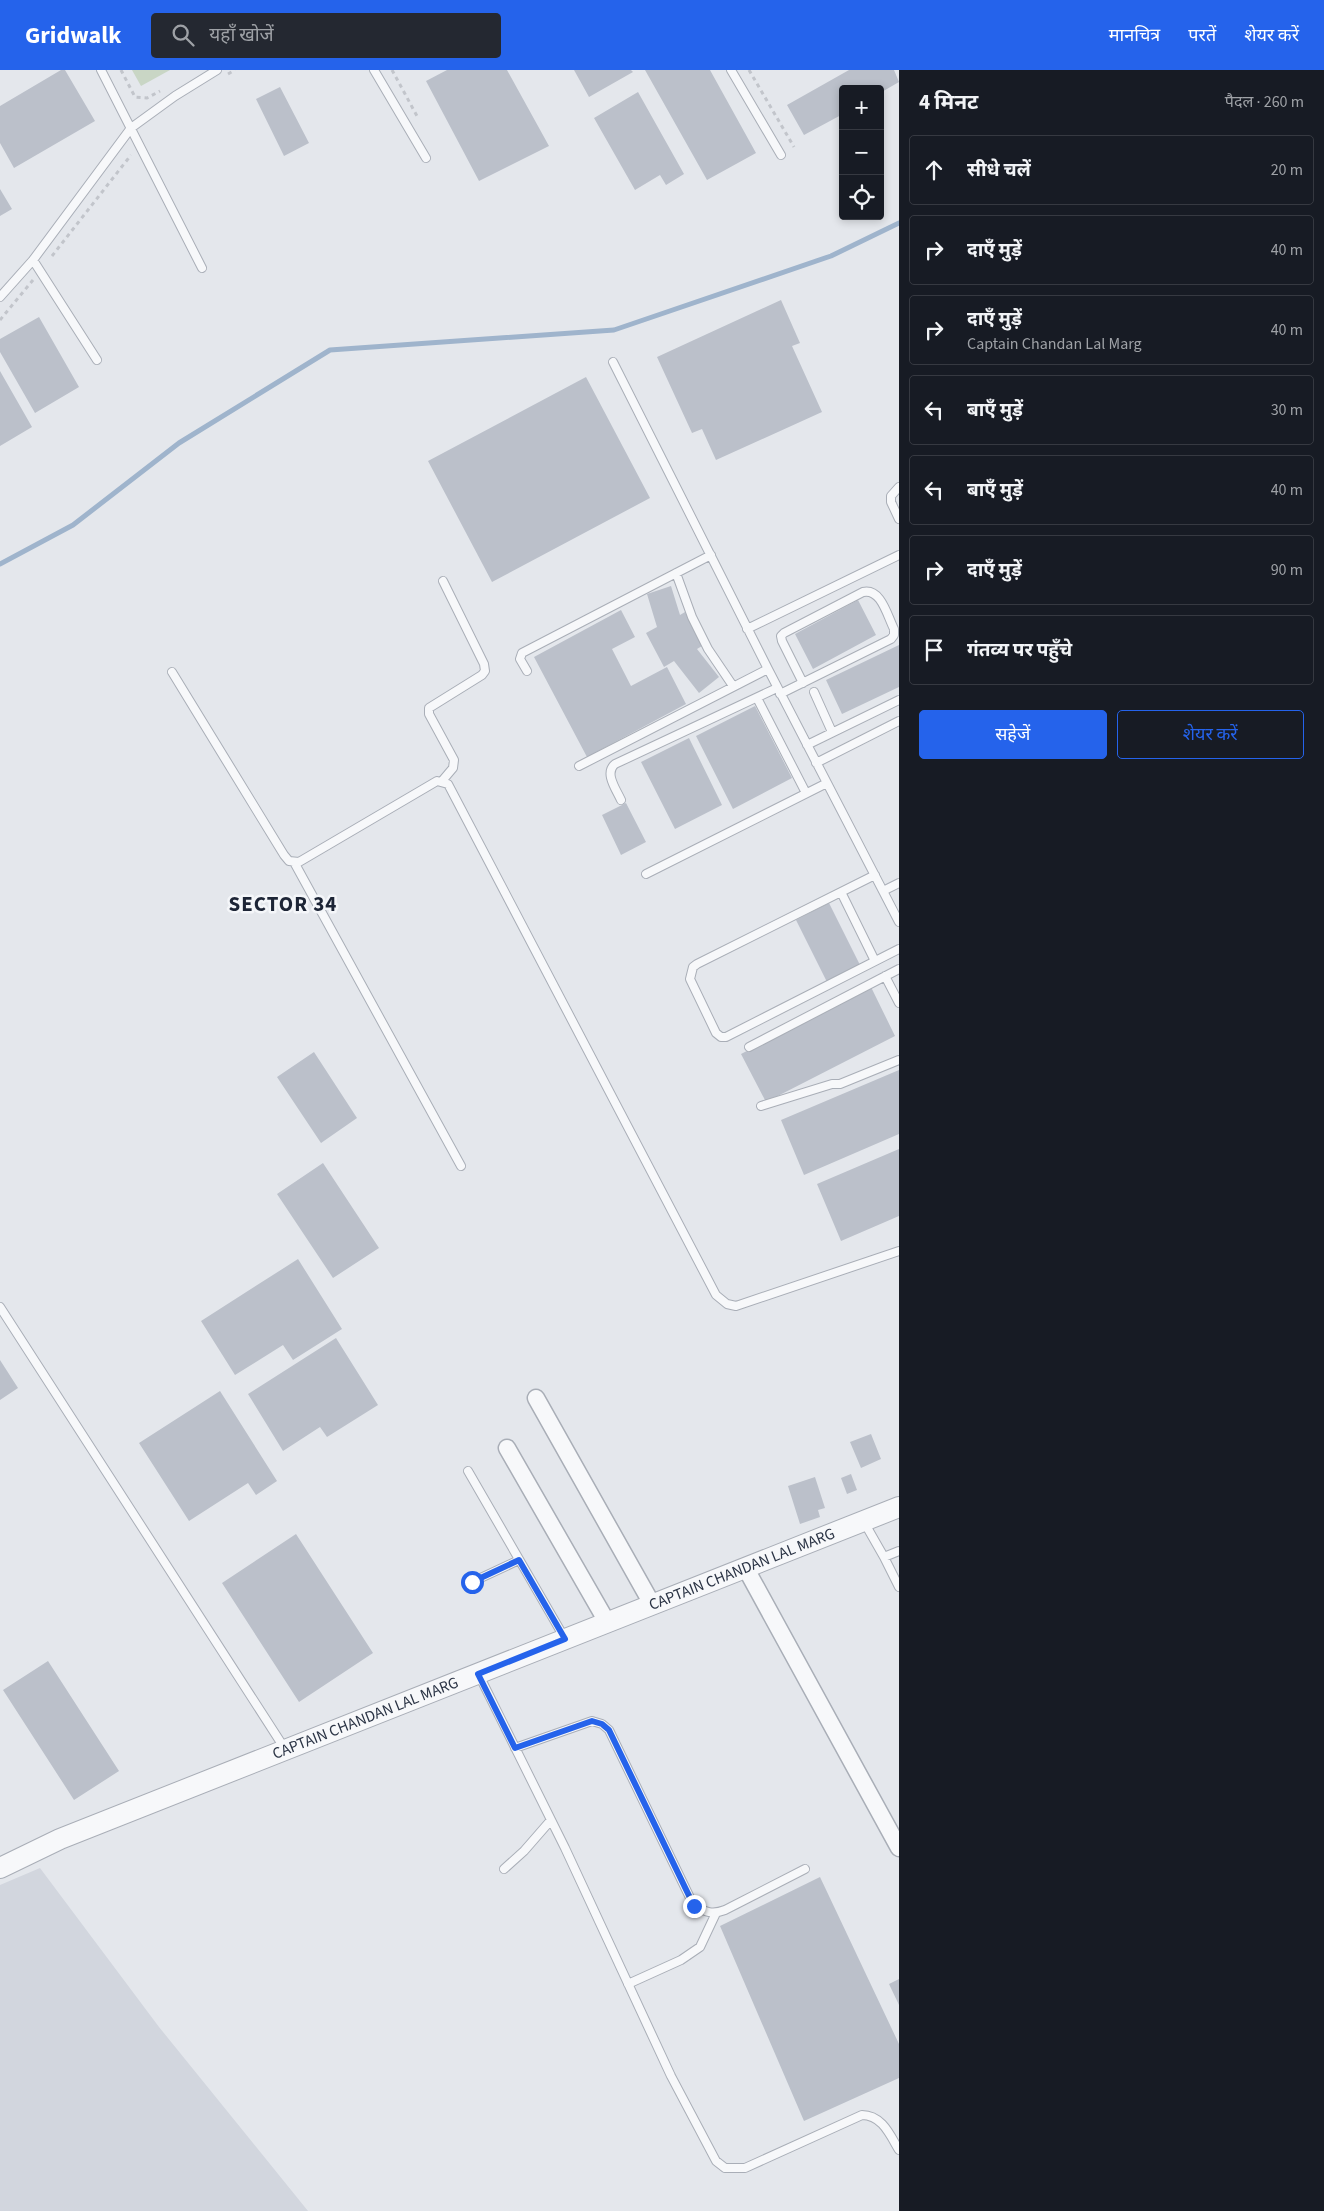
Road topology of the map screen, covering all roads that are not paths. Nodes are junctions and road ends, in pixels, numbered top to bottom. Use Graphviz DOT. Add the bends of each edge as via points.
graph roads {
  1 [pos="101,70"];
  2 [pos="217,70"];
  3 [pos="374,70"];
  4 [pos="731,70"];
  5 [pos="131,128"];
  6 [pos="780,155"];
  7 [pos="426,158"];
  8 [pos="33,260"];
  9 [pos="202,268"];
  10 [pos="0,297"];
  11 [pos="97,360"];
  12 [pos="613,362"];
  13 [pos="899,487"];
  14 [pos="899,519"];
  15 [pos="711,555"];
  16 [pos="899,555"];
  17 [pos="676,573"];
  18 [pos="443,581"];
  19 [pos="747,628"];
  20 [pos="768,669"];
  21 [pos="172,672"];
  22 [pos="527,672"];
  23 [pos="803,682"];
  24 [pos="733,686"];
  25 [pos="779,691"];
  26 [pos="814,692"];
  27 [pos="756,698"];
  28 [pos="899,700"];
  29 [pos="899,721"];
  30 [pos="832,732"];
  31 [pos="807,745"];
  32 [pos="816,763"];
  33 [pos="579,766"];
  34 [pos="442,781"];
  35 [pos="827,783"];
  36 [pos="806,794"];
  37 [pos="621,800"];
  38 [pos="294,862"];
  39 [pos="646,874"];
  40 [pos="875,876"];
  41 [pos="899,883"];
  42 [pos="883,891"];
  43 [pos="841,892"];
  44 [pos="899,922"];
  45 [pos="899,949"];
  46 [pos="875,961"];
  47 [pos="899,969"];
  48 [pos="885,976"];
  49 [pos="899,1004"];
  50 [pos="750,1047"];
  51 [pos="899,1060"];
  52 [pos="761,1106"];
  53 [pos="462,1166"];
  54 [pos="899,1252"];
  55 [pos="0,1307"];
  56 [pos="536,1398"];
  57 [pos="507,1448"];
  58 [pos="468,1471"];
  59 [pos="899,1507"];
  60 [pos="864,1522"];
  61 [pos="899,1551"];
  62 [pos="884,1557"];
  63 [pos="519,1560"];
  64 [pos="745,1566"];
  65 [pos="472,1582"];
  66 [pos="899,1587"];
  67 [pos="652,1604"];
  68 [pos="607,1622"];
  69 [pos="565,1639"];
  70 [pos="478,1674"];
  71 [pos="515,1748"];
  72 [pos="286,1750"];
  73 [pos="551,1820"];
  74 [pos="899,1848"];
  75 [pos="0,1868"];
  76 [pos="504,1869"];
  77 [pos="805,1870"];
  78 [pos="716,1913"];
  79 [pos="628,1984"];
  80 [pos="899,2150"];
  1 -- 5 [label="lane"];
  2 -- 5 [label="lane"];
  3 -- 7 [label="lane"];
  4 -- 6 [label="lane"];
  5 -- 8 [label="lane"];
  5 -- 9 [label="lane"];
  8 -- 10 [label="lane"];
  8 -- 11 [label="lane"];
  12 -- 15 [label="lane"];
  13 -- 14 [label="lane" via="891,496 891,502"];
  15 -- 17 [label="lane"];
  15 -- 19 [label="lane"];
  16 -- 19 [label="lane"];
  17 -- 22 [label="lane" via="522,653 520,659"];
  17 -- 24 [label="lane" via="708,649"];
  18 -- 34 [label="lane" via="485,671 429,708 429,714 454,760 453,768"];
  19 -- 20 [label="lane"];
  20 -- 24 [label="lane"];
  20 -- 25 [label="lane"];
  21 -- 38 [label="lane" via="284,855"];
  23 -- 23 [label="lane" via="894,636 894,629 876,594 863,592 781,636"];
  23 -- 25 [label="lane"];
  24 -- 33 [label="lane"];
  25 -- 27 [label="lane"];
  25 -- 31 [label="lane"];
  26 -- 30 [label="lane"];
  27 -- 36 [label="lane"];
  27 -- 37 [label="lane" via="614,764 610,774"];
  28 -- 30 [label="lane"];
  29 -- 32 [label="lane"];
  30 -- 31 [label="lane"];
  31 -- 32 [label="lane"];
  32 -- 35 [label="lane"];
  34 -- 38 [label="lane"];
  34 -- 54 [label="lane" via="453,791 716,1295 727,1304 736,1306"];
  35 -- 36 [label="lane"];
  35 -- 40 [label="lane"];
  36 -- 39 [label="lane"];
  38 -- 53 [label="lane"];
  40 -- 42 [label="lane"];
  40 -- 43 [label="lane"];
  41 -- 42 [label="lane"];
  42 -- 44 [label="lane"];
  43 -- 46 [label="lane"];
  43 -- 46 [label="lane" via="693,967 690,979 716,1033 726,1037"];
  45 -- 46 [label="lane"];
  47 -- 48 [label="lane"];
  48 -- 49 [label="lane"];
  48 -- 50 [label="lane"];
  51 -- 52 [label="lane" via="840,1084"];
  55 -- 72 [label="lane"];
  56 -- 67 [label="street"];
  57 -- 68 [label="street"];
  58 -- 63 [label="lane"];
  59 -- 60 [label="street, CAPTAIN CHANDAN LAL MARG"];
  60 -- 62 [label="lane"];
  60 -- 64 [label="street, CAPTAIN CHANDAN LAL MARG"];
  61 -- 62 [label="lane"];
  62 -- 66 [label="lane"];
  63 -- 65 [label="lane"];
  63 -- 69 [label="lane"];
  64 -- 67 [label="street, CAPTAIN CHANDAN LAL MARG"];
  64 -- 74 [label="street"];
  67 -- 68 [label="street, CAPTAIN CHANDAN LAL MARG"];
  68 -- 69 [label="street, CAPTAIN CHANDAN LAL MARG"];
  69 -- 70 [label="street, CAPTAIN CHANDAN LAL MARG"];
  70 -- 71 [label="lane"];
  70 -- 72 [label="street, CAPTAIN CHANDAN LAL MARG"];
  71 -- 73 [label="lane"];
  71 -- 78 [label="lane" via="592,1721 602,1724 609,1730 694,1906"];
  72 -- 75 [label="street, CAPTAIN CHANDAN LAL MARG" via="60,1839"];
  73 -- 76 [label="lane"];
  73 -- 79 [label="lane"];
  77 -- 78 [label="lane"];
  78 -- 79 [label="lane" via="700,1947 681,1960"];
  79 -- 80 [label="lane" via="706,2143 716,2161 725,2168 745,2168 862,2114 880,2120"];
}
